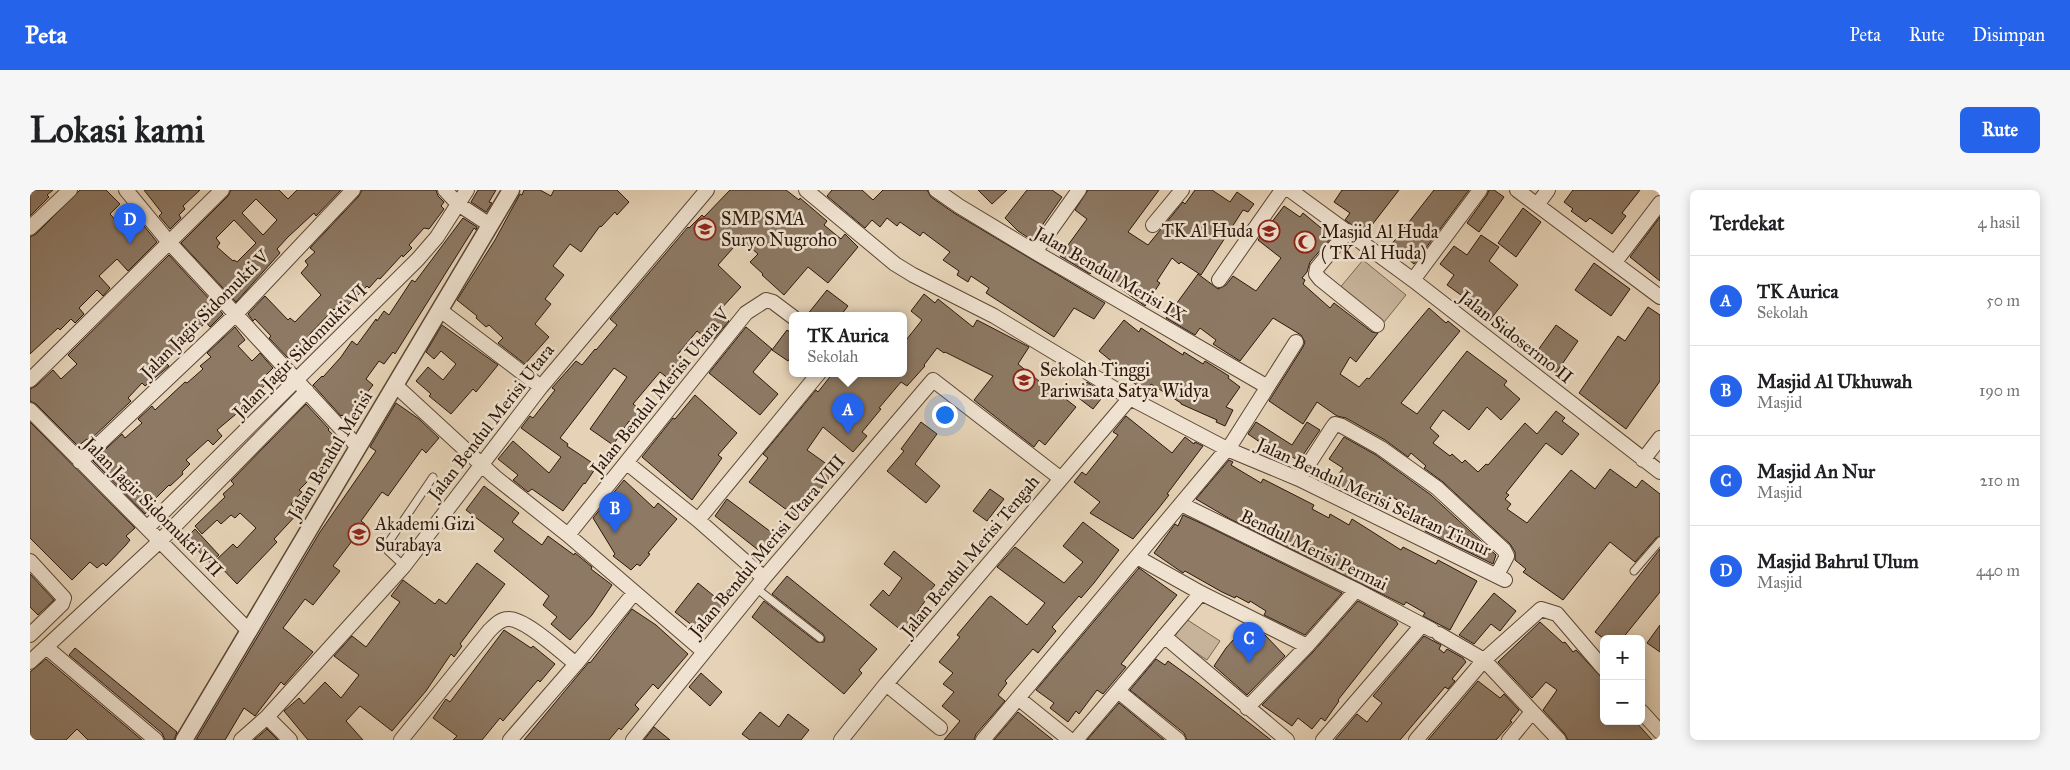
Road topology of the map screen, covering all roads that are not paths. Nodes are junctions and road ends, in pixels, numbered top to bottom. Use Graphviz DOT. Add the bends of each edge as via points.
graph roads {
  1 [pos="70,190"];
  2 [pos="126,190"];
  3 [pos="222,190"];
  4 [pos="353,190"];
  5 [pos="445,190"];
  6 [pos="467,190"];
  7 [pos="511,190"];
  8 [pos="708,190"];
  9 [pos="806,190"];
  10 [pos="936,190"];
  11 [pos="1079,190"];
  12 [pos="1182,190"];
  13 [pos="1282,190"];
  14 [pos="1290,190"];
  15 [pos="1480,190"];
  16 [pos="1517,190"];
  17 [pos="1548,190"];
  18 [pos="1660,204"];
  19 [pos="1537,205"];
  20 [pos="463,207"];
  21 [pos="490,225"];
  22 [pos="1153,225"];
  23 [pos="30,228"];
  24 [pos="1348,231"];
  25 [pos="168,242"];
  26 [pos="1035,252"];
  27 [pos="1615,262"];
  28 [pos="1219,280"];
  29 [pos="1413,280"];
  30 [pos="1660,297"];
  31 [pos="440,310"];
  32 [pos="789,314"];
  33 [pos="235,315"];
  34 [pos="1377,325"];
  35 [pos="1296,342"];
  36 [pos="816,377"];
  37 [pos="30,380"];
  38 [pos="302,386"];
  39 [pos="395,386"];
  40 [pos="1266,386"];
  41 [pos="541,387"];
  42 [pos="1130,398"];
  43 [pos="30,410"];
  44 [pos="1660,438"];
  45 [pos="1233,441"];
  46 [pos="358,448"];
  47 [pos="80,462"];
  48 [pos="627,463"];
  49 [pos="481,464"];
  50 [pos="1654,464"];
  51 [pos="433,477"];
  52 [pos="1060,478"];
  53 [pos="1299,479"];
  54 [pos="1181,504"];
  55 [pos="698,520"];
  56 [pos="154,535"];
  57 [pos="568,535"];
  58 [pos="1660,541"];
  59 [pos="1136,557"];
  60 [pos="30,561"];
  61 [pos="404,566"];
  62 [pos="1634,571"];
  63 [pos="760,583"];
  64 [pos="1356,590"];
  65 [pos="1201,592"];
  66 [pos="634,593"];
  67 [pos="1431,630"];
  68 [pos="249,631"];
  69 [pos="30,635"];
  70 [pos="1164,636"];
  71 [pos="820,638"];
  72 [pos="1307,646"];
  73 [pos="46,647"];
  74 [pos="703,652"];
  75 [pos="1484,660"];
  76 [pos="30,662"];
  77 [pos="576,664"];
  78 [pos="1600,664"];
  79 [pos="886,684"];
  80 [pos="1118,691"];
  81 [pos="1018,698"];
  82 [pos="1247,708"];
  83 [pos="1532,712"];
  84 [pos="1645,715"];
  85 [pos="267,717"];
  86 [pos="940,728"];
  87 [pos="1660,732"];
  88 [pos="156,740"];
  89 [pos="184,740"];
  90 [pos="241,740"];
  91 [pos="290,740"];
  92 [pos="402,740"];
  93 [pos="510,740"];
  94 [pos="633,740"];
  95 [pos="841,740"];
  96 [pos="983,740"];
  97 [pos="1070,740"];
  98 [pos="1076,740"];
  99 [pos="1178,740"];
  100 [pos="1287,740"];
  101 [pos="1323,740"];
  102 [pos="1416,740"];
  103 [pos="1508,740"];
  104 [pos="1559,740"];
  1 -- 23 [label="street"];
  2 -- 25 [label="street"];
  3 -- 25 [label="street"];
  4 -- 33 [label="street, Jalan Jagir Sidomukti V"];
  5 -- 20 [label="street"];
  6 -- 20 [label="street, Jalan Jagir Sidomukti VI"];
  7 -- 21 [label="street, Jalan Bendul Merisi"];
  8 -- 41 [label="street, Jalan Bendul Merisi Utara"];
  9 -- 42 [label="street, Jalan Bendul Merisi Selatan Timur" via="895,264 994,316"];
  10 -- 26 [label="street, Jalan Bendul Merisi IX"];
  11 -- 26 [label="street"];
  12 -- 22 [label="street"];
  13 -- 28 [label="street"];
  14 -- 24 [label="street, Jalan Sidosermo II"];
  15 -- 29 [label="street"];
  16 -- 19 [label="street"];
  17 -- 19 [label="street"];
  18 -- 27 [label="street"];
  19 -- 27 [label="street"];
  20 -- 21 [label="street"];
  20 -- 38 [label="street, Jalan Jagir Sidomukti VI"];
  21 -- 31 [label="street, Jalan Bendul Merisi"];
  24 -- 29 [label="street, Jalan Sidosermo II"];
  24 -- 34 [label="street" via="1317,268 1316,274"];
  25 -- 33 [label="street"];
  25 -- 37 [label="street"];
  26 -- 40 [label="street, Jalan Bendul Merisi IX"];
  27 -- 30 [label="street"];
  29 -- 50 [label="street, Jalan Sidosermo II"];
  31 -- 39 [label="street, Jalan Bendul Merisi"];
  31 -- 41 [label="street"];
  32 -- 48 [label="street, Jalan Bendul Merisi Utara V" via="766,300 746,313"];
  33 -- 38 [label="street"];
  33 -- 47 [label="street, Jalan Jagir Sidomukti V"];
  35 -- 40 [label="street"];
  36 -- 55 [label="street"];
  38 -- 46 [label="street"];
  38 -- 56 [label="street, Jalan Jagir Sidomukti VI"];
  39 -- 46 [label="street, Jalan Bendul Merisi"];
  39 -- 49 [label="street"];
  40 -- 45 [label="street"];
  41 -- 49 [label="street, Jalan Bendul Merisi Utara"];
  42 -- 45 [label="street, Jalan Bendul Merisi Selatan Timur"];
  42 -- 52 [label="street, Jalan Bendul Merisi Tengah"];
  43 -- 47 [label="street, Jalan Jagir Sidomukti VII"];
  44 -- 50 [label="street"];
  45 -- 53 [label="street, Jalan Bendul Merisi Selatan Timur"];
  45 -- 54 [label="street"];
  46 -- 68 [label="street, Jalan Bendul Merisi"];
  47 -- 56 [label="street, Jalan Jagir Sidomukti VII"];
  48 -- 55 [label="street"];
  48 -- 57 [label="street, Jalan Bendul Merisi Utara V"];
  49 -- 57 [label="street"];
  49 -- 61 [label="street, Jalan Bendul Merisi Utara"];
  51 -- 61 [label="lane" via="386,546"];
  52 -- 63 [label="street, Jalan Bendul Merisi Utara VIII" via="933,380"];
  52 -- 79 [label="street, Jalan Bendul Merisi Tengah"];
  53 -- 53 [label="street, Jalan Bendul Merisi Selatan Timur" via="1502,572 1506,552 1438,488 1340,424 1332,428"];
  54 -- 59 [label="street"];
  54 -- 64 [label="street, Bendul Merisi Permai"];
  55 -- 63 [label="street"];
  56 -- 68 [label="street, Jalan Jagir Sidomukti VII"];
  56 -- 73 [label="street, Jalan Jagir Sidomukti VI"];
  57 -- 66 [label="street"];
  58 -- 62 [label="lane"];
  59 -- 65 [label="street"];
  59 -- 81 [label="street"];
  60 -- 69 [label="street" via="64,598 62,604"];
  61 -- 85 [label="street, Jalan Bendul Merisi Utara"];
  63 -- 71 [label="lane"];
  63 -- 74 [label="street, Jalan Bendul Merisi Utara VIII"];
  64 -- 67 [label="street, Bendul Merisi Permai"];
  64 -- 72 [label="street"];
  65 -- 70 [label="street"];
  65 -- 72 [label="street"];
  66 -- 74 [label="street"];
  66 -- 77 [label="street"];
  67 -- 75 [label="street, Bendul Merisi Permai"];
  67 -- 101 [label="street"];
  68 -- 89 [label="street, Jalan Bendul Merisi"];
  70 -- 80 [label="street"];
  70 -- 82 [label="street"];
  72 -- 82 [label="street"];
  73 -- 76 [label="street, Jalan Jagir Sidomukti VI"];
  73 -- 88 [label="street"];
  74 -- 94 [label="street, Jalan Bendul Merisi Utara VIII"];
  75 -- 78 [label="street" via="1541,609 1557,614"];
  75 -- 83 [label="street, Bendul Merisi Permai"];
  75 -- 102 [label="street"];
  77 -- 92 [label="street" via="526,625 516,620 502,621 489,631"];
  77 -- 93 [label="street"];
  79 -- 86 [label="street"];
  79 -- 95 [label="street, Jalan Bendul Merisi Tengah"];
  80 -- 98 [label="street"];
  80 -- 99 [label="street"];
  81 -- 96 [label="street"];
  81 -- 97 [label="street"];
  82 -- 100 [label="street"];
  83 -- 103 [label="street"];
  83 -- 104 [label="street, Bendul Merisi Permai"];
  84 -- 87 [label="street"];
  85 -- 90 [label="street, Jalan Bendul Merisi Utara"];
  85 -- 91 [label="street"];
}
